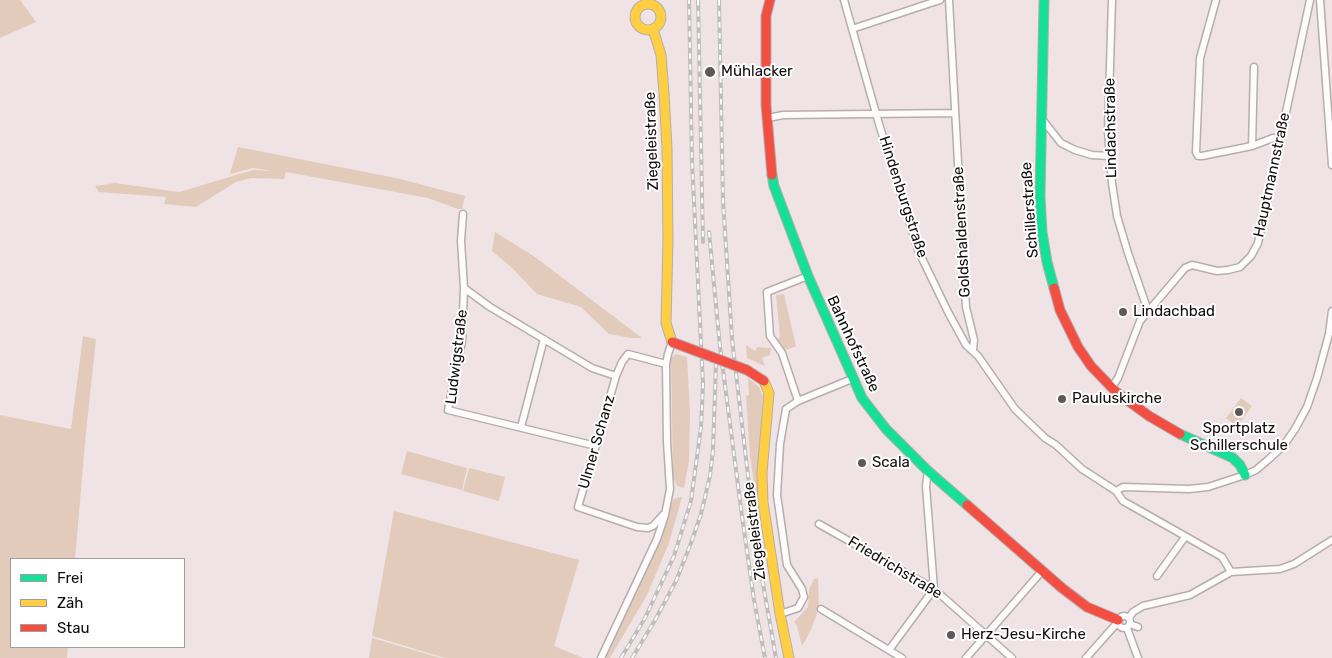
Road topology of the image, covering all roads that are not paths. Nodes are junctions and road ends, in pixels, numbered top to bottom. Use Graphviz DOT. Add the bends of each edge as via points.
graph roads {
  1 [pos="770,0"];
  2 [pos="844,0"];
  3 [pos="940,0"];
  4 [pos="949,0"];
  5 [pos="1044,0"];
  6 [pos="1112,0"];
  7 [pos="1216,0"];
  8 [pos="1310,0"];
  9 [pos="1320,0"];
  10 [pos="651,2"];
  11 [pos="653,29"];
  12 [pos="852,29"];
  13 [pos="1254,67"];
  14 [pos="955,113"];
  15 [pos="876,114"];
  16 [pos="1041,117"];
  17 [pos="768,118"];
  18 [pos="1280,139"];
  19 [pos="1252,146"];
  20 [pos="1109,156"];
  21 [pos="1332,165"];
  22 [pos="463,214"];
  23 [pos="808,276"];
  24 [pos="464,288"];
  25 [pos="1148,311"];
  26 [pos="1332,311"];
  27 [pos="544,339"];
  28 [pos="672,342"];
  29 [pos="973,350"];
  30 [pos="666,364"];
  31 [pos="616,376"];
  32 [pos="852,380"];
  33 [pos="1112,388"];
  34 [pos="798,401"];
  35 [pos="521,428"];
  36 [pos="596,446"];
  37 [pos="928,471"];
  38 [pos="1245,475"];
  39 [pos="1116,491"];
  40 [pos="665,515"];
  41 [pos="819,524"];
  42 [pos="1185,537"];
  43 [pos="1332,540"];
  44 [pos="1042,570"];
  45 [pos="1232,572"];
  46 [pos="1157,576"];
  47 [pos="934,588"];
  48 [pos="821,609"];
  49 [pos="780,614"];
  50 [pos="1118,622"];
  51 [pos="1129,623"];
  52 [pos="1138,627"];
  53 [pos="987,635"];
  54 [pos="889,650"];
  55 [pos="601,658"];
  56 [pos="788,658"];
  57 [pos="902,658"];
  58 [pos="966,658"];
  59 [pos="1012,658"];
  60 [pos="1086,658"];
  61 [pos="1138,658"];
  1 -- 17 [label="street, Bahnhofstraße" via="766,16"];
  2 -- 12 [label="street, Hindenburgstraße"];
  3 -- 12 [label="street"];
  4 -- 14 [label="street, Goldshaldenstraße"];
  5 -- 16 [label="street, Schillerstraße"];
  6 -- 20 [label="street, Lindachstraße"];
  7 -- 19 [label="street" via="1200,58 1196,152 1202,156"];
  8 -- 18 [label="street, Hauptmannstraße"];
  9 -- 21 [label="street"];
  10 -- 11 [label="street, Ziegeleistraße" via="661,16 660,24"];
  10 -- 11 [label="street, Ziegeleistraße" via="642,5 635,17 640,28"];
  11 -- 28 [label="street, Ziegeleistraße" via="659,46 664,93 666,329"];
  12 -- 15 [label="street, Hindenburgstraße"];
  13 -- 19 [label="street"];
  14 -- 15 [label="street"];
  14 -- 29 [label="street, Goldshaldenstraße" via="966,307 974,340"];
  15 -- 17 [label="street"];
  15 -- 29 [label="street, Hindenburgstraße" via="918,250 966,345"];
  16 -- 20 [label="street" via="1061,143 1092,155"];
  16 -- 33 [label="street, Schillerstraße" via="1040,205 1052,287 1078,347"];
  17 -- 23 [label="street, Bahnhofstraße" via="774,186"];
  18 -- 19 [label="street" via="1273,138"];
  18 -- 25 [label="street, Hauptmannstraße" via="1258,243 1251,256 1240,267 1228,270 1192,265 1185,268"];
  20 -- 25 [label="street, Lindachstraße" via="1118,216"];
  22 -- 24 [label="street, Ludwigstraße"];
  23 -- 32 [label="street, Bahnhofstraße"];
  23 -- 34 [label="street" via="767,292 770,336 782,354"];
  24 -- 27 [label="street"];
  24 -- 35 [label="street, Ludwigstraße" via="462,341 448,410"];
  25 -- 33 [label="street, Hauptmannstraße" via="1140,321"];
  26 -- 38 [label="street" via="1329,334 1307,407 1284,445 1256,470"];
  27 -- 31 [label="street" via="592,368"];
  27 -- 35 [label="street"];
  28 -- 30 [label="street, Ziegeleistraße"];
  28 -- 49 [label="street, Ziegeleistraße, bridge" via="747,370 767,386 762,487"];
  29 -- 39 [label="street, Hindenburgstraße" via="1015,409 1082,469"];
  30 -- 31 [label="street, Ulmer Schanz" via="628,354"];
  30 -- 40 [label="street, Ziegeleistraße" via="670,489"];
  31 -- 36 [label="street, Ulmer Schanz"];
  32 -- 34 [label="street"];
  32 -- 37 [label="street, Bahnhofstraße" via="873,414"];
  33 -- 38 [label="street, Schillerstraße" via="1156,420 1233,458"];
  34 -- 49 [label="street" via="784,413 777,488 787,566 802,588 804,597 798,608"];
  35 -- 36 [label="street, Ludwigstraße"];
  36 -- 40 [label="street, Ulmer Schanz" via="578,507 637,527 648,528"];
  37 -- 44 [label="street, Bahnhofstraße"];
  37 -- 47 [label="street" via="926,486"];
  38 -- 39 [label="street" via="1199,488 1123,487"];
  39 -- 42 [label="street, Hindenburgstraße" via="1123,502"];
  40 -- 55 [label="street, Ziegeleistraße"];
  41 -- 47 [label="street, Friedrichstraße"];
  42 -- 45 [label="street, Hindenburgstraße" via="1222,557"];
  42 -- 46 [label="street"];
  43 -- 45 [label="street" via="1280,569"];
  44 -- 50 [label="street, Bahnhofstraße" via="1087,607"];
  44 -- 53 [label="street"];
  45 -- 51 [label="street" via="1190,595 1143,606 1133,612"];
  47 -- 53 [label="street, Friedrichstraße"];
  47 -- 54 [label="street"];
  48 -- 54 [label="street"];
  49 -- 56 [label="street, Ziegeleistraße"];
  50 -- 51 [label="street, Bahnhofstraße" via="1121,628"];
  50 -- 51 [label="street" via="1123,616"];
  50 -- 60 [label="street"];
  51 -- 52 [label="street, Bahnhofstraße"];
  51 -- 61 [label="street"];
  53 -- 58 [label="street"];
  53 -- 59 [label="street, Friedrichstraße"];
  54 -- 57 [label="street"];
}
